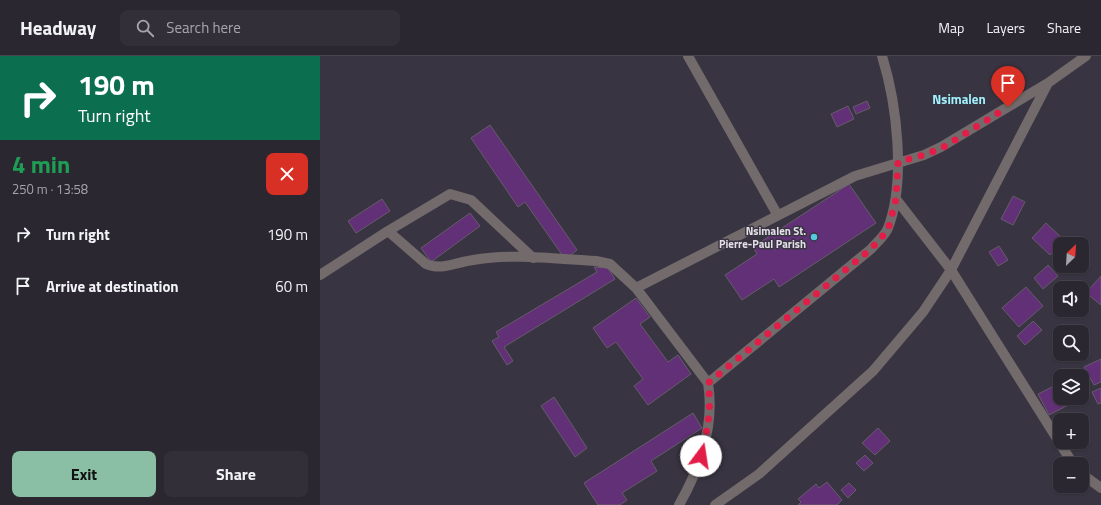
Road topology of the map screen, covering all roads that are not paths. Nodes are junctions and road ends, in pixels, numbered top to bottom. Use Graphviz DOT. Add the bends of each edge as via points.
graph roads {
  1 [pos="688,56"];
  2 [pos="882,56"];
  3 [pos="1086,56"];
  4 [pos="1048,83"];
  5 [pos="898,162"];
  6 [pos="896,199"];
  7 [pos="777,214"];
  8 [pos="388,231"];
  9 [pos="533,258"];
  10 [pos="951,270"];
  11 [pos="320,276"];
  12 [pos="636,288"];
  13 [pos="708,383"];
  14 [pos="1069,457"];
  15 [pos="1089,479"];
  16 [pos="1101,488"];
  17 [pos="679,505"];
  18 [pos="715,505"];
  1 -- 7 [label="street"];
  2 -- 5 [label="street" via="895,105"];
  3 -- 4 [label="street"];
  4 -- 5 [label="street" via="942,148"];
  4 -- 10 [label="street"];
  5 -- 6 [label="street"];
  5 -- 7 [label="street" via="855,176"];
  6 -- 10 [label="street"];
  6 -- 13 [label="street" via="888,230 871,249"];
  7 -- 12 [label="street"];
  8 -- 9 [label="street" via="433,268 474,259 505,256"];
  8 -- 9 [label="street" via="450,194 461,196 471,200"];
  8 -- 11 [label="street"];
  9 -- 12 [label="street" via="610,264"];
  10 -- 14 [label="street"];
  10 -- 18 [label="street" via="922,312 873,371 759,474"];
  12 -- 13 [label="street"];
  13 -- 17 [label="street" via="711,400 709,425 697,468"];
  15 -- 16 [label="street"];
}
